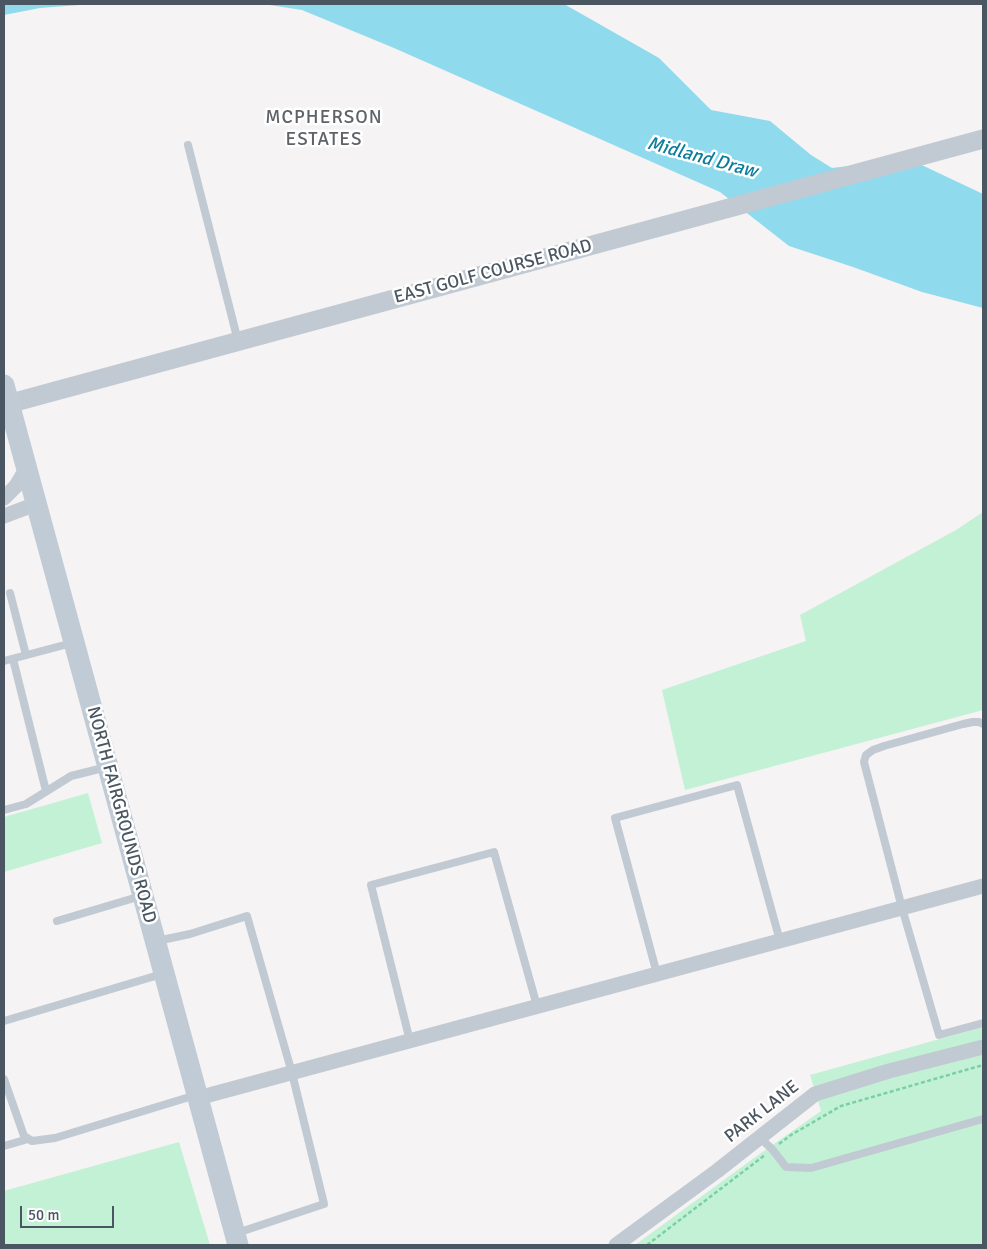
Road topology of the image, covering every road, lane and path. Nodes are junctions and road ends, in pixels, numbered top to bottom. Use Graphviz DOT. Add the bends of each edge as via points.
graph roads {
  1 [pos="983,139"];
  2 [pos="188,145"];
  3 [pos="238,341"];
  4 [pos="6,398"];
  5 [pos="27,468"];
  6 [pos="4,498"];
  7 [pos="36,504"];
  8 [pos="4,516"];
  9 [pos="10,594"];
  10 [pos="74,642"];
  11 [pos="26,655"];
  12 [pos="13,659"];
  13 [pos="4,661"];
  14 [pos="983,724"];
  15 [pos="108,766"];
  16 [pos="46,791"];
  17 [pos="4,810"];
  18 [pos="983,886"];
  19 [pos="143,895"];
  20 [pos="902,908"];
  21 [pos="57,921"];
  22 [pos="780,941"];
  23 [pos="155,942"];
  24 [pos="164,974"];
  25 [pos="657,974"];
  26 [pos="537,1006"];
  27 [pos="4,1021"];
  28 [pos="983,1023"];
  29 [pos="410,1041"];
  30 [pos="983,1047"];
  31 [pos="983,1065"];
  32 [pos="292,1073"];
  33 [pos="4,1079"];
  34 [pos="197,1096"];
  35 [pos="983,1119"];
  36 [pos="760,1138"];
  37 [pos="28,1139"];
  38 [pos="4,1146"];
  39 [pos="772,1149"];
  40 [pos="236,1239"];
  41 [pos="616,1245"];
  42 [pos="648,1245"];
  1 -- 3 [label="street, EAST GOLF COURSE ROAD"];
  2 -- 3 [label="lane"];
  3 -- 4 [label="street, EAST GOLF COURSE ROAD"];
  4 -- 5 [label="main road, NORTH FAIRGROUNDS ROAD"];
  5 -- 6 [label="street"];
  5 -- 7 [label="main road, NORTH FAIRGROUNDS ROAD"];
  7 -- 8 [label="street"];
  7 -- 10 [label="main road, NORTH FAIRGROUNDS ROAD"];
  9 -- 11 [label="lane"];
  10 -- 11 [label="lane"];
  10 -- 15 [label="main road, NORTH FAIRGROUNDS ROAD"];
  11 -- 12 [label="lane"];
  12 -- 13 [label="lane"];
  12 -- 16 [label="lane"];
  14 -- 20 [label="lane" via="963,724 884,746 866,755 866,771"];
  15 -- 16 [label="lane" via="71,776"];
  15 -- 19 [label="main road, NORTH FAIRGROUNDS ROAD"];
  16 -- 17 [label="lane" via="26,804"];
  18 -- 20 [label="street"];
  19 -- 21 [label="lane"];
  19 -- 23 [label="main road, NORTH FAIRGROUNDS ROAD"];
  20 -- 22 [label="street"];
  20 -- 28 [label="lane" via="939,1036"];
  22 -- 25 [label="street"];
  22 -- 25 [label="lane" via="737,785 728,787 615,818"];
  23 -- 24 [label="main road, NORTH FAIRGROUNDS ROAD"];
  23 -- 32 [label="lane" via="247,916"];
  24 -- 27 [label="lane"];
  24 -- 34 [label="main road, NORTH FAIRGROUNDS ROAD"];
  25 -- 26 [label="street"];
  26 -- 29 [label="street"];
  26 -- 29 [label="lane" via="494,852 371,885"];
  29 -- 32 [label="street"];
  30 -- 36 [label="street, PARK LANE" via="815,1094"];
  31 -- 39 [label="path" via="840,1106"];
  32 -- 34 [label="street"];
  32 -- 40 [label="lane" via="324,1204"];
  33 -- 37 [label="lane" via="24,1136"];
  34 -- 37 [label="lane" via="55,1138"];
  34 -- 40 [label="main road, NORTH FAIRGROUNDS ROAD"];
  35 -- 39 [label="lane" via="812,1168 786,1167"];
  36 -- 39 [label="lane"];
  36 -- 41 [label="street, PARK LANE"];
  37 -- 38 [label="lane"];
  39 -- 42 [label="path"];
}
